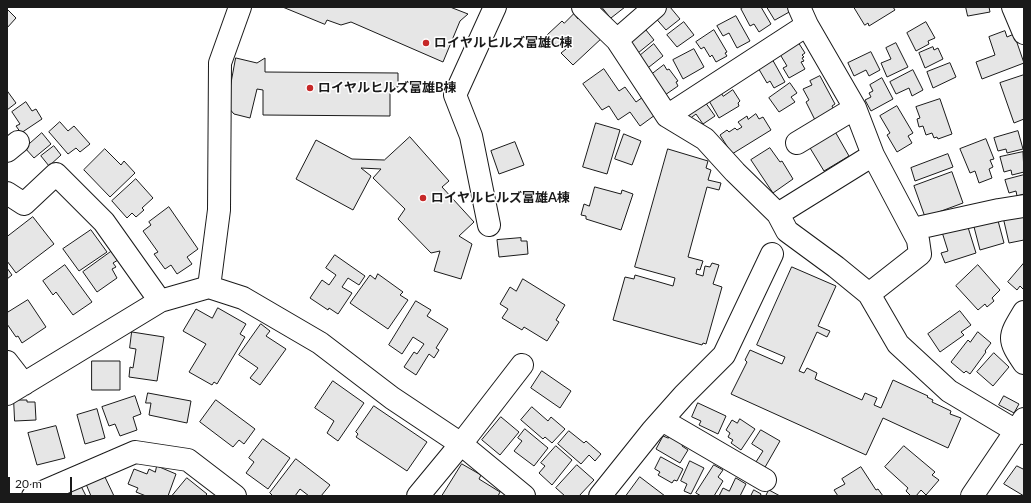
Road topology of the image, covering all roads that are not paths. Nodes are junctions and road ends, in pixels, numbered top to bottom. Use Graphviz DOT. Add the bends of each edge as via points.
graph roads {
  1 [pos="495,7"];
  2 [pos="583,7"];
  3 [pos="655,7"];
  4 [pos="1013,7"];
  5 [pos="233,9"];
  6 [pos="803,16"];
  7 [pos="1024,33"];
  8 [pos="618,40"];
  9 [pos="855,108"];
  10 [pos="667,116"];
  11 [pos="797,143"];
  12 [pos="873,155"];
  13 [pos="7,193"];
  14 [pos="1024,206"];
  15 [pos="778,214"];
  16 [pos="489,225"];
  17 [pos="913,230"];
  18 [pos="772,254"];
  19 [pos="209,287"];
  20 [pos="869,294"];
  21 [pos="160,301"];
  22 [pos="1024,312"];
  23 [pos="7,362"];
  24 [pos="1024,363"];
  25 [pos="522,365"];
  26 [pos="15,389"];
  27 [pos="662,420"];
  28 [pos="1021,428"];
  29 [pos="461,444"];
  30 [pos="765,480"];
  31 [pos="602,495"];
  32 [pos="33,496"];
  33 [pos="235,496"];
  34 [pos="418,496"];
  35 [pos="524,496"];
  36 [pos="972,496"];
  1 -- 16 [label="street" via="455,94 471,136"];
  2 -- 8 [label="street"];
  3 -- 8 [label="street"];
  4 -- 7 [label="street"];
  5 -- 19 [label="street" via="220,63 219,210"];
  6 -- 9 [label="street"];
  6 -- 10 [label="street"];
  8 -- 10 [label="street"];
  9 -- 11 [label="street"];
  9 -- 12 [label="street"];
  10 -- 15 [label="street" via="706,139"];
  12 -- 15 [label="street"];
  12 -- 17 [label="street"];
  13 -- 21 [label="street" via="24,204 56,174 104,222"];
  14 -- 17 [label="street"];
  15 -- 20 [label="street" via="787,231"];
  17 -- 20 [label="street" via="920,254"];
  18 -- 27 [label="street" via="724,355"];
  19 -- 21 [label="street"];
  19 -- 29 [label="street" via="243,298 320,344 392,398"];
  20 -- 28 [label="street" via="898,344 949,391"];
  21 -- 26 [label="street"];
  22 -- 24 [label="street" via="1012,332 1013,346"];
  23 -- 26 [label="street"];
  25 -- 29 [label="street"];
  27 -- 30 [label="street"];
  27 -- 31 [label="street"];
  28 -- 36 [label="street"];
  29 -- 34 [label="street"];
  29 -- 35 [label="street"];
  32 -- 33 [label="street" via="135,452 188,460"];
}
